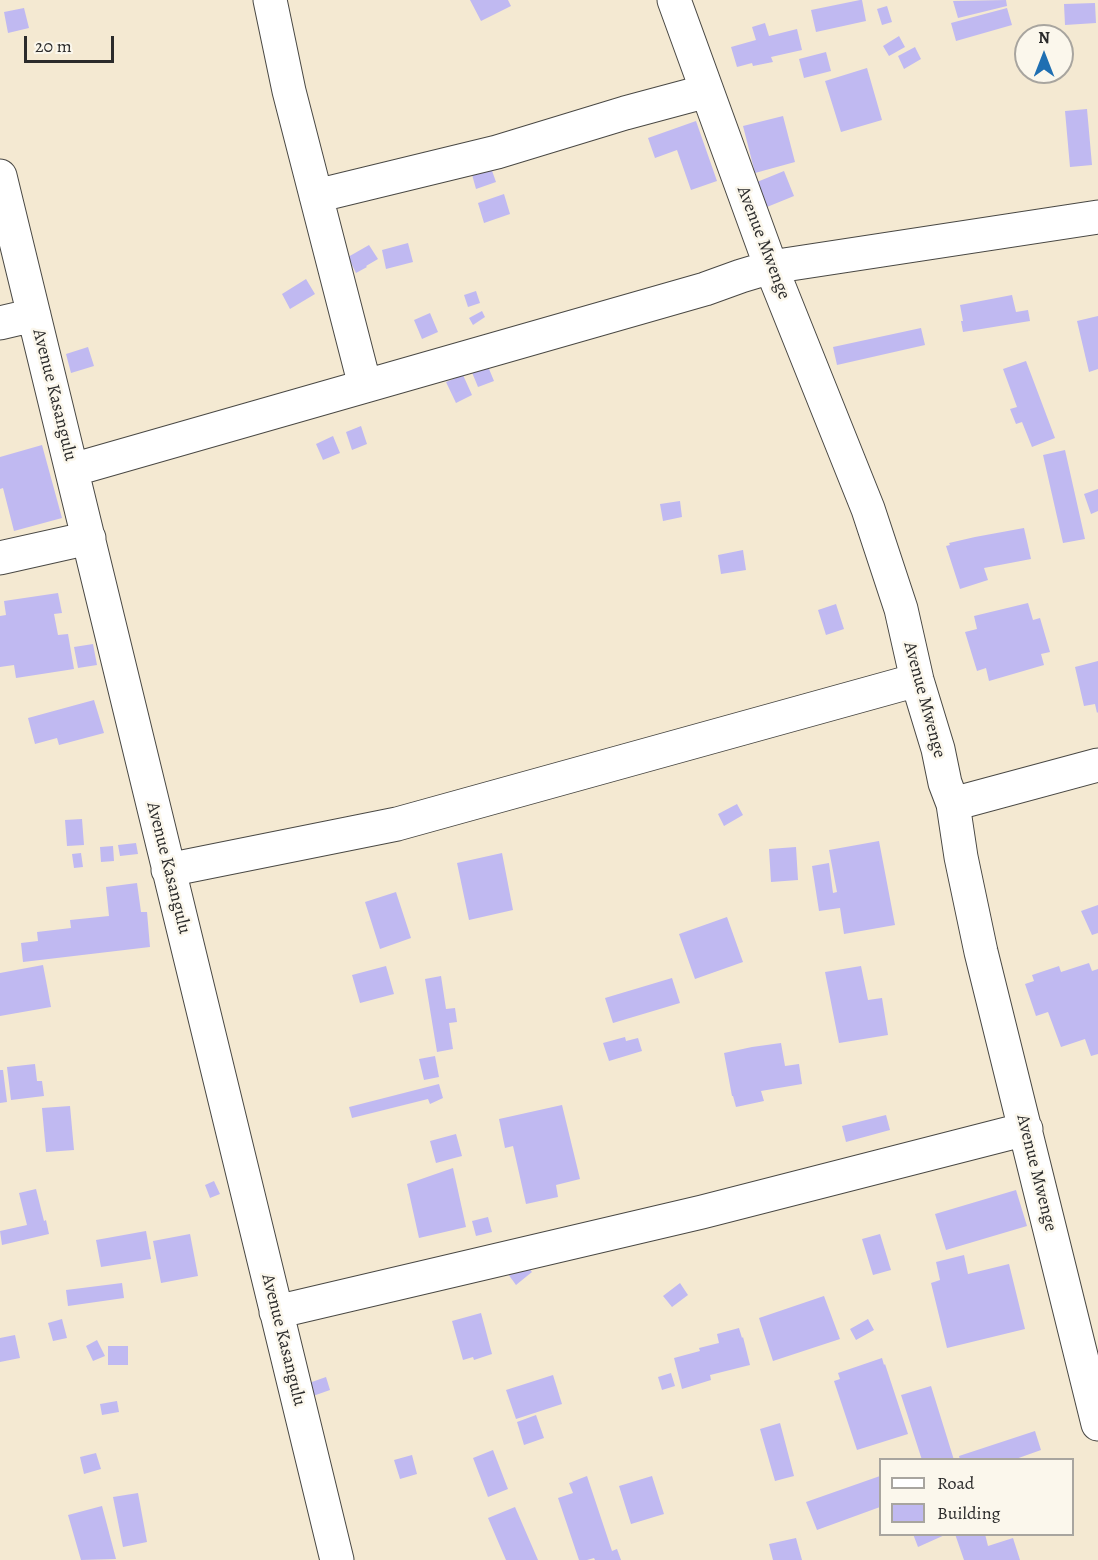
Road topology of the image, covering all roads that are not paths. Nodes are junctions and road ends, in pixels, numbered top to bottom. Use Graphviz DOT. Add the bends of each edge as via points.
graph roads {
  1 [pos="270,0"];
  2 [pos="674,0"];
  3 [pos="707,91"];
  4 [pos="0,176"];
  5 [pos="316,196"];
  6 [pos="1098,217"];
  7 [pos="771,267"];
  8 [pos="34,315"];
  9 [pos="0,323"];
  10 [pos="366,386"];
  11 [pos="72,470"];
  12 [pos="89,538"];
  13 [pos="0,558"];
  14 [pos="917,680"];
  15 [pos="1098,765"];
  16 [pos="953,804"];
  17 [pos="168,870"];
  18 [pos="1026,1129"];
  19 [pos="276,1312"];
  20 [pos="1098,1424"];
  21 [pos="337,1560"];
  1 -- 5 [label="street"];
  2 -- 3 [label="street, Avenue Mwenge"];
  3 -- 5 [label="street" via="497,152"];
  3 -- 7 [label="street, Avenue Mwenge"];
  4 -- 8 [label="street, Avenue Kasangulu"];
  5 -- 10 [label="street"];
  6 -- 7 [label="street"];
  7 -- 10 [label="street" via="705,290"];
  7 -- 14 [label="street, Avenue Mwenge" via="868,509 902,609"];
  8 -- 9 [label="street"];
  8 -- 11 [label="street, Avenue Kasangulu"];
  10 -- 11 [label="street"];
  11 -- 12 [label="street, Avenue Kasangulu"];
  12 -- 13 [label="street"];
  12 -- 17 [label="street, Avenue Kasangulu"];
  14 -- 16 [label="street, Avenue Mwenge"];
  14 -- 17 [label="street" via="397,824"];
  15 -- 16 [label="street"];
  16 -- 18 [label="street, Avenue Mwenge" via="981,952"];
  17 -- 19 [label="street, Avenue Kasangulu"];
  18 -- 19 [label="street" via="702,1212"];
  18 -- 20 [label="street, Avenue Mwenge"];
  19 -- 21 [label="street, Avenue Kasangulu"];
}
